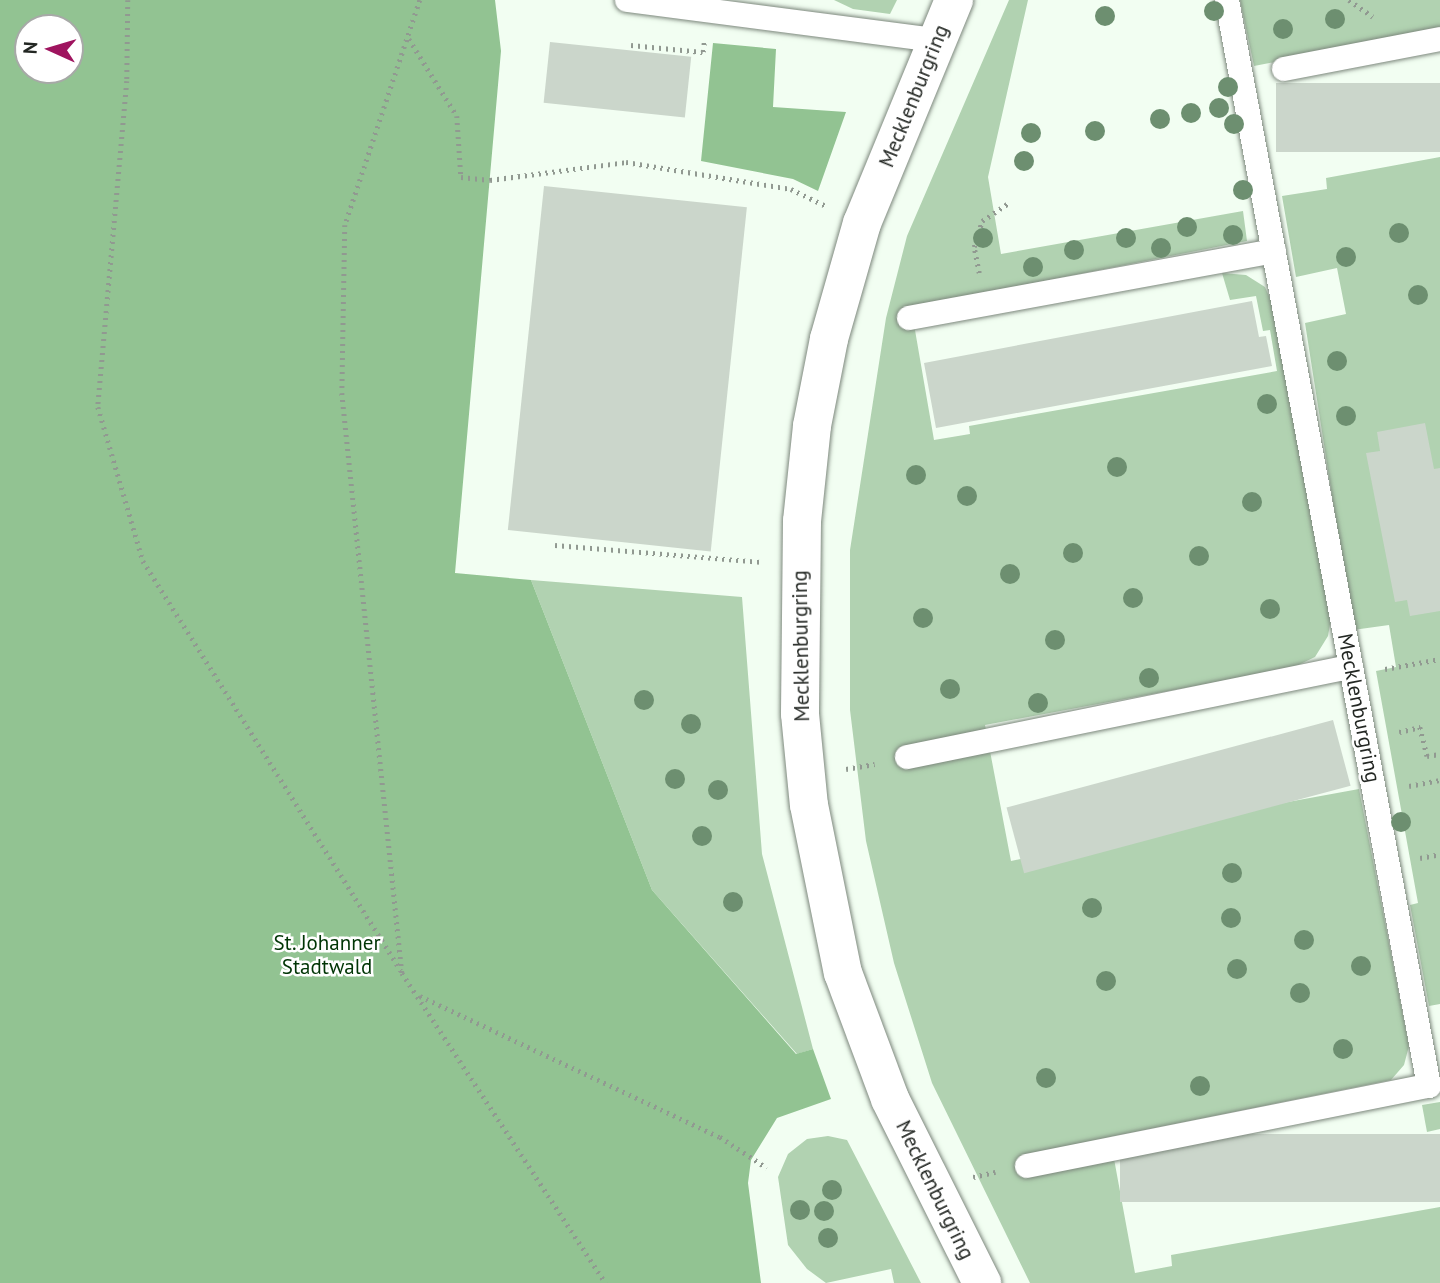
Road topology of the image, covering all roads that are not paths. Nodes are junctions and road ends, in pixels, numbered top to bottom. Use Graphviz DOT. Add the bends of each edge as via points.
graph roads {
  1 [pos="627,0"];
  2 [pos="954,0"];
  3 [pos="1227,0"];
  4 [pos="1440,39"];
  5 [pos="937,40"];
  6 [pos="1284,69"];
  7 [pos="1275,251"];
  8 [pos="909,318"];
  9 [pos="1352,671"];
  10 [pos="907,757"];
  11 [pos="1027,1166"];
  12 [pos="982,1283"];
  1 -- 5 [label="lane"];
  2 -- 5 [label="street, Mecklenburgring"];
  3 -- 7 [label="lane, Mecklenburgring"];
  4 -- 6 [label="lane"];
  5 -- 12 [label="street, Mecklenburgring" via="862,223 829,339 812,426 802,521 799,630 804,774 840,961 863,1035 933,1191"];
  7 -- 8 [label="lane"];
  7 -- 9 [label="lane, Mecklenburgring"];
  9 -- 10 [label="lane"];
  9 -- 11 [label="lane, Mecklenburgring" via="1429,1086"];
}
